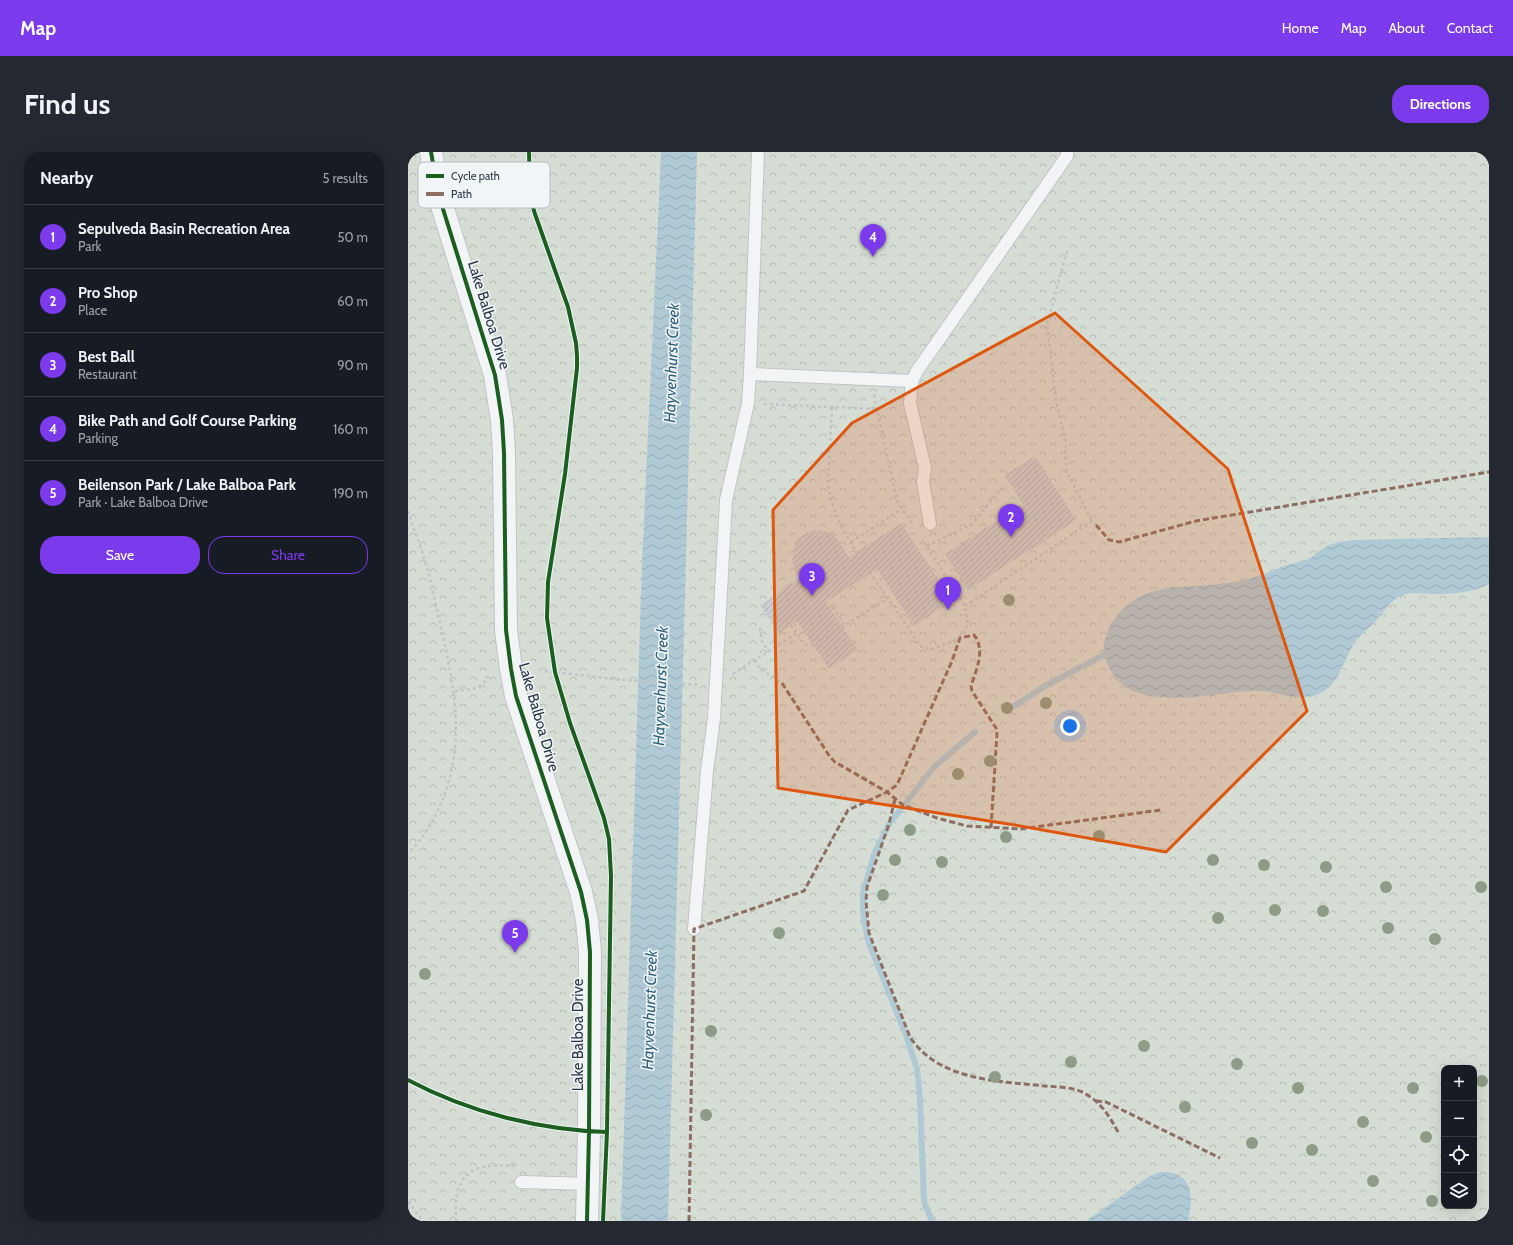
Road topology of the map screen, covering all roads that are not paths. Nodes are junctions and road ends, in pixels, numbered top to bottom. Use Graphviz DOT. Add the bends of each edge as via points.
graph roads {
  1 [pos="431,152"];
  2 [pos="758,152"];
  3 [pos="1067,152"];
  4 [pos="433,162"];
  5 [pos="443,208"];
  6 [pos="750,374"];
  7 [pos="912,381"];
  8 [pos="930,524"];
  9 [pos="694,929"];
  10 [pos="521,1182"];
  11 [pos="588,1184"];
  12 [pos="587,1221"];
  1 -- 4 [label="street, Lake Balboa Drive"];
  2 -- 6 [label="lane"];
  3 -- 7 [label="lane"];
  5 -- 11 [label="street, Lake Balboa Drive" via="495,375 502,420 506,630 510,670 516,696 581,892 587,920 590,952"];
  6 -- 7 [label="lane"];
  6 -- 9 [label="lane" via="748,403 726,500 714,718"];
  7 -- 8 [label="lane" via="910,403 925,468 924,482"];
  10 -- 11 [label="lane"];
  11 -- 12 [label="street, Lake Balboa Drive"];
}
